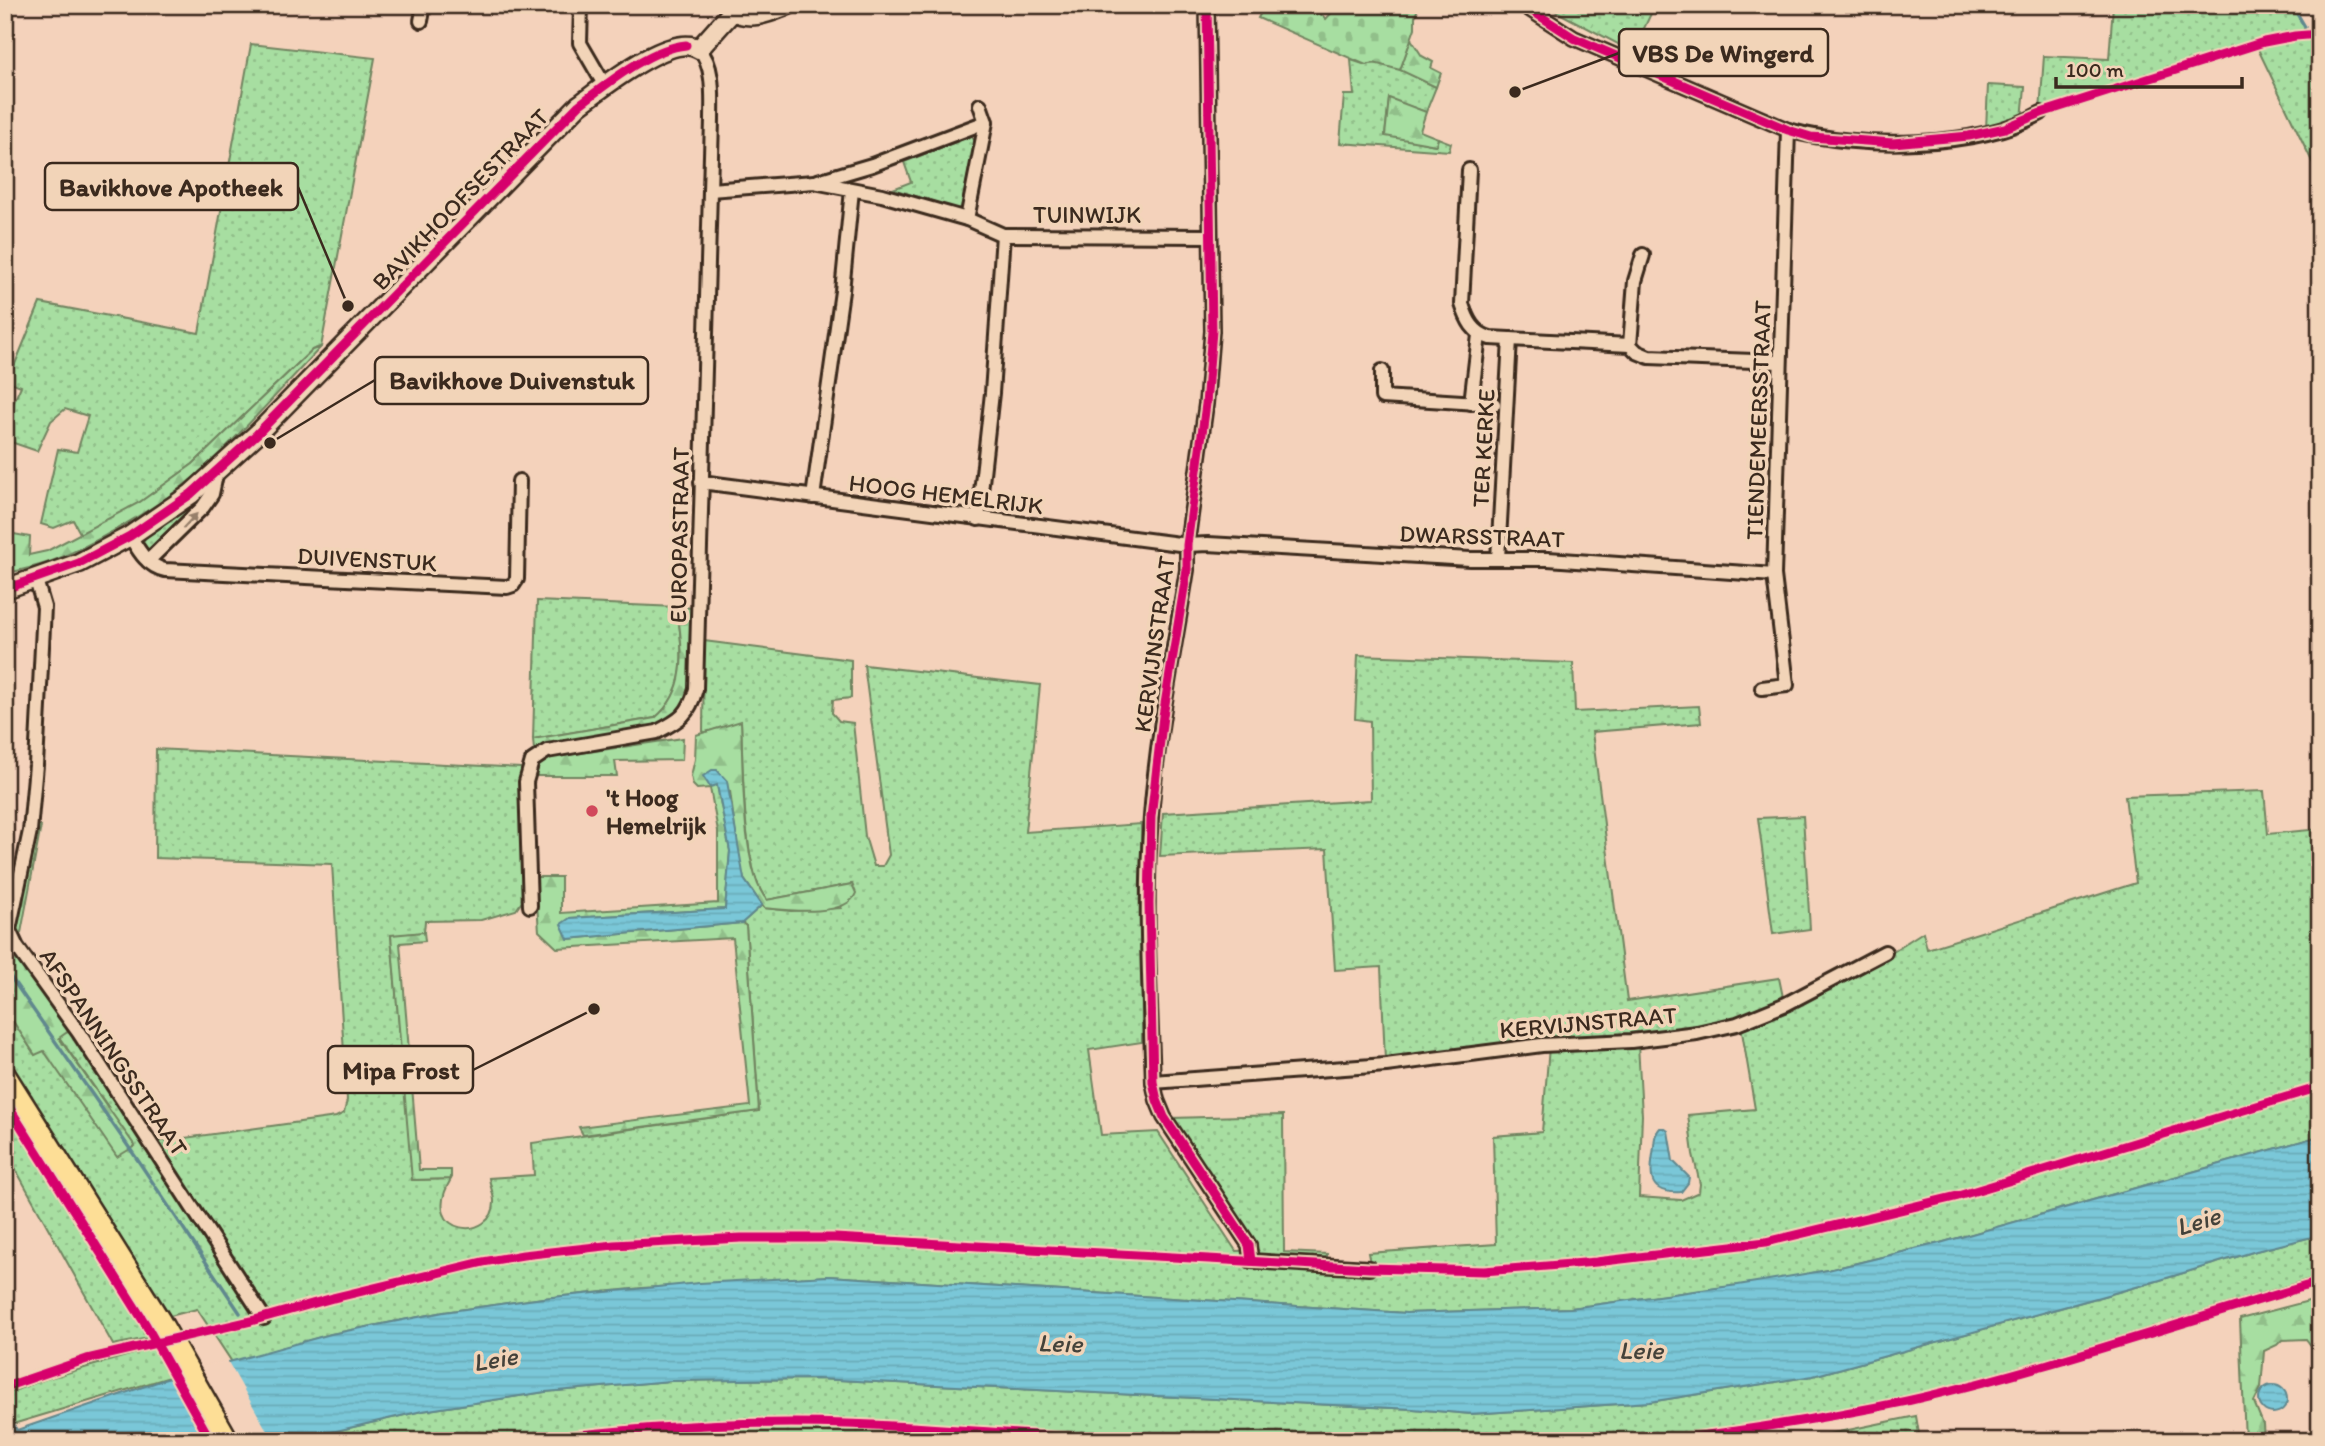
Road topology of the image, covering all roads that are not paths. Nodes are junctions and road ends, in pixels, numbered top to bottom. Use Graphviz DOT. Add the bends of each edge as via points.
graph roads {
  1 [pos="424,5"];
  2 [pos="581,5"];
  3 [pos="788,5"];
  4 [pos="1207,5"];
  5 [pos="1523,5"];
  6 [pos="731,8"];
  7 [pos="421,21"];
  8 [pos="699,49"];
  9 [pos="605,86"];
  10 [pos="980,104"];
  11 [pos="2041,113"];
  12 [pos="986,122"];
  13 [pos="1788,130"];
  14 [pos="1469,170"];
  15 [pos="814,182"];
  16 [pos="710,190"];
  17 [pos="852,190"];
  18 [pos="967,219"];
  19 [pos="1003,235"];
  20 [pos="1210,236"];
  21 [pos="1643,255"];
  22 [pos="1479,335"];
  23 [pos="1510,339"];
  24 [pos="1630,345"];
  25 [pos="1780,362"];
  26 [pos="1382,370"];
  27 [pos="1471,403"];
  28 [pos="1494,404"];
  29 [pos="217,470"];
  30 [pos="519,481"];
  31 [pos="701,482"];
  32 [pos="813,497"];
  33 [pos="978,519"];
  34 [pos="130,536"];
  35 [pos="1187,545"];
  36 [pos="1497,559"];
  37 [pos="148,561"];
  38 [pos="1774,575"];
  39 [pos="36,580"];
  40 [pos="5,589"];
  41 [pos="1762,688"];
  42 [pos="530,906"];
  43 [pos="1885,952"];
  44 [pos="5,1074"];
  45 [pos="1153,1082"];
  46 [pos="1369,1268"];
  47 [pos="264,1318"];
  48 [pos="229,1441"];
  1 -- 7 [label="street"];
  2 -- 9 [label="street" via="580,43"];
  3 -- 6 [label="street" via="748,16"];
  4 -- 20 [label="street, KERVIJNSTRAAT"];
  5 -- 13 [label="street" via="1574,38"];
  6 -- 8 [label="street"];
  8 -- 9 [label="street, BAVIKHOOFSESTRAAT" via="686,45 669,48"];
  8 -- 16 [label="street, EUROPASTRAAT" via="712,87"];
  9 -- 29 [label="street, BAVIKHOOFSESTRAAT" via="555,128"];
  10 -- 12 [label="street"];
  11 -- 13 [label="street" via="1991,131 1919,142 1811,137"];
  12 -- 15 [label="street, TUINWIJK"];
  12 -- 18 [label="street"];
  13 -- 25 [label="street, TIENDEMEERSSTRAAT"];
  14 -- 22 [label="street" via="1462,304"];
  15 -- 16 [label="street, TUINWIJK"];
  15 -- 17 [label="street, TUINWIJK"];
  16 -- 31 [label="street, EUROPASTRAAT"];
  17 -- 18 [label="street, TUINWIJK"];
  17 -- 32 [label="street"];
  18 -- 19 [label="street, TUINWIJK"];
  19 -- 20 [label="street, TUINWIJK"];
  19 -- 33 [label="street"];
  20 -- 35 [label="street, KERVIJNSTRAAT" via="1212,331"];
  21 -- 24 [label="street" via="1634,281"];
  22 -- 23 [label="street"];
  22 -- 27 [label="street, TER KERKE"];
  23 -- 24 [label="street"];
  23 -- 36 [label="street, TER KERKE"];
  24 -- 25 [label="street" via="1649,358"];
  25 -- 38 [label="street, TIENDEMEERSSTRAAT"];
  26 -- 27 [label="street, TER KERKE" via="1382,397"];
  27 -- 28 [label="street, TER KERKE"];
  29 -- 34 [label="street, BAVIKHOOFSESTRAAT"];
  37 -- 29 [label="street, BAVIKHOOFSESTRAAT, one-way" via="203,507 212,494"];
  30 -- 37 [label="street, DUIVENSTUK" via="517,579 507,587 165,570"];
  31 -- 32 [label="street, HOOG HEMELRIJK"];
  31 -- 42 [label="street, EUROPASTRAAT" via="696,690 691,707 657,732 547,751 532,761 526,782"];
  32 -- 33 [label="street, HOOG HEMELRIJK"];
  33 -- 35 [label="street, HOOG HEMELRIJK"];
  34 -- 37 [label="street"];
  34 -- 39 [label="street, BAVIKHOOFSESTRAAT"];
  35 -- 36 [label="street, DWARSSTRAAT"];
  35 -- 45 [label="street, KERVIJNSTRAAT" via="1151,817"];
  36 -- 38 [label="street, DWARSSTRAAT"];
  38 -- 41 [label="street, TIENDEMEERSSTRAAT" via="1787,685"];
  39 -- 40 [label="street, BAVIKHOOFSESTRAAT"];
  39 -- 47 [label="street, AFSPANNINGSSTRAAT" via="44,607 36,765 30,831 9,930"];
  43 -- 45 [label="street, KERVIJNSTRAAT" via="1786,1004 1737,1024 1697,1033 1542,1045 1386,1065"];
  44 -- 48 [label="main road" via="160,1320"];
  45 -- 46 [label="street, KERVIJNSTRAAT" via="1164,1117 1249,1245 1251,1261"];
}
